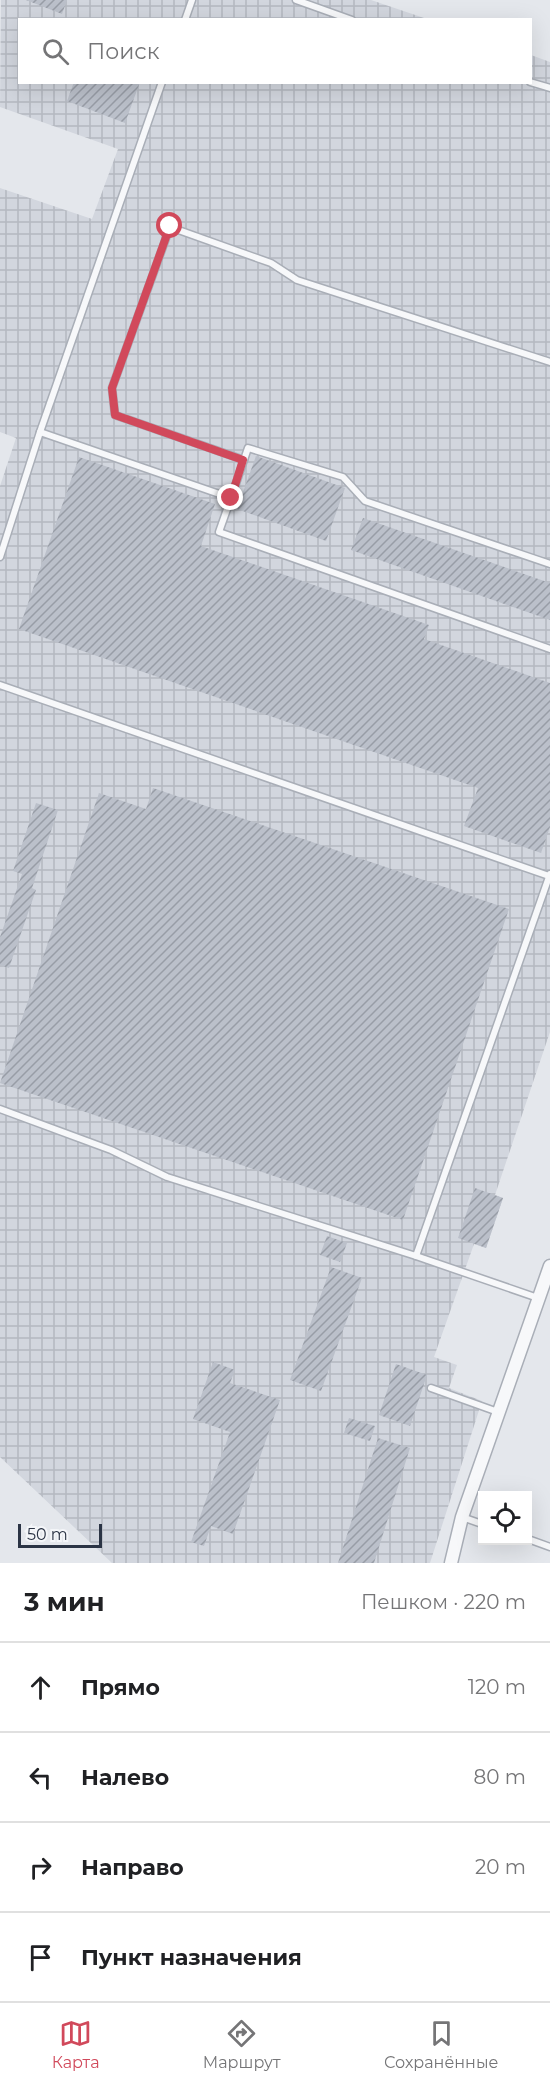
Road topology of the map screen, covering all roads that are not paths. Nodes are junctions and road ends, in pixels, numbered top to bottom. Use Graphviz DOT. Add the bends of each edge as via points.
graph roads {
  1 [pos="192,0"];
  2 [pos="296,0"];
  3 [pos="186,18"];
  4 [pos="346,18"];
  5 [pos="532,82"];
  6 [pos="161,84"];
  7 [pos="550,88"];
  8 [pos="550,362"];
  9 [pos="40,432"];
  10 [pos="243,460"];
  11 [pos="231,498"];
  12 [pos="0,557"];
  13 [pos="550,564"];
  14 [pos="550,649"];
  15 [pos="0,685"];
  16 [pos="549,875"];
  17 [pos="0,1109"];
  18 [pos="416,1256"];
  19 [pos="550,1266"];
  20 [pos="539,1298"];
  21 [pos="431,1388"];
  22 [pos="499,1412"];
  23 [pos="462,1517"];
  24 [pos="478,1522"];
  25 [pos="532,1540"];
  26 [pos="550,1547"];
  27 [pos="451,1563"];
  1 -- 3 [label="lane"];
  2 -- 4 [label="lane"];
  5 -- 7 [label="lane"];
  6 -- 9 [label="lane"];
  8 -- 10 [label="lane" via="297,280 271,263 170,226 112,388 115,415"];
  9 -- 11 [label="lane"];
  9 -- 12 [label="lane"];
  10 -- 11 [label="lane"];
  10 -- 13 [label="lane" via="248,448 343,477 365,501"];
  11 -- 14 [label="lane" via="219,532"];
  15 -- 16 [label="lane"];
  16 -- 18 [label="lane"];
  17 -- 18 [label="lane" via="111,1150 167,1177"];
  18 -- 20 [label="lane"];
  19 -- 20 [label="street"];
  20 -- 22 [label="street"];
  21 -- 22 [label="lane"];
  22 -- 23 [label="street"];
  23 -- 24 [label="lane"];
  23 -- 27 [label="street"];
  25 -- 26 [label="lane"];
}
